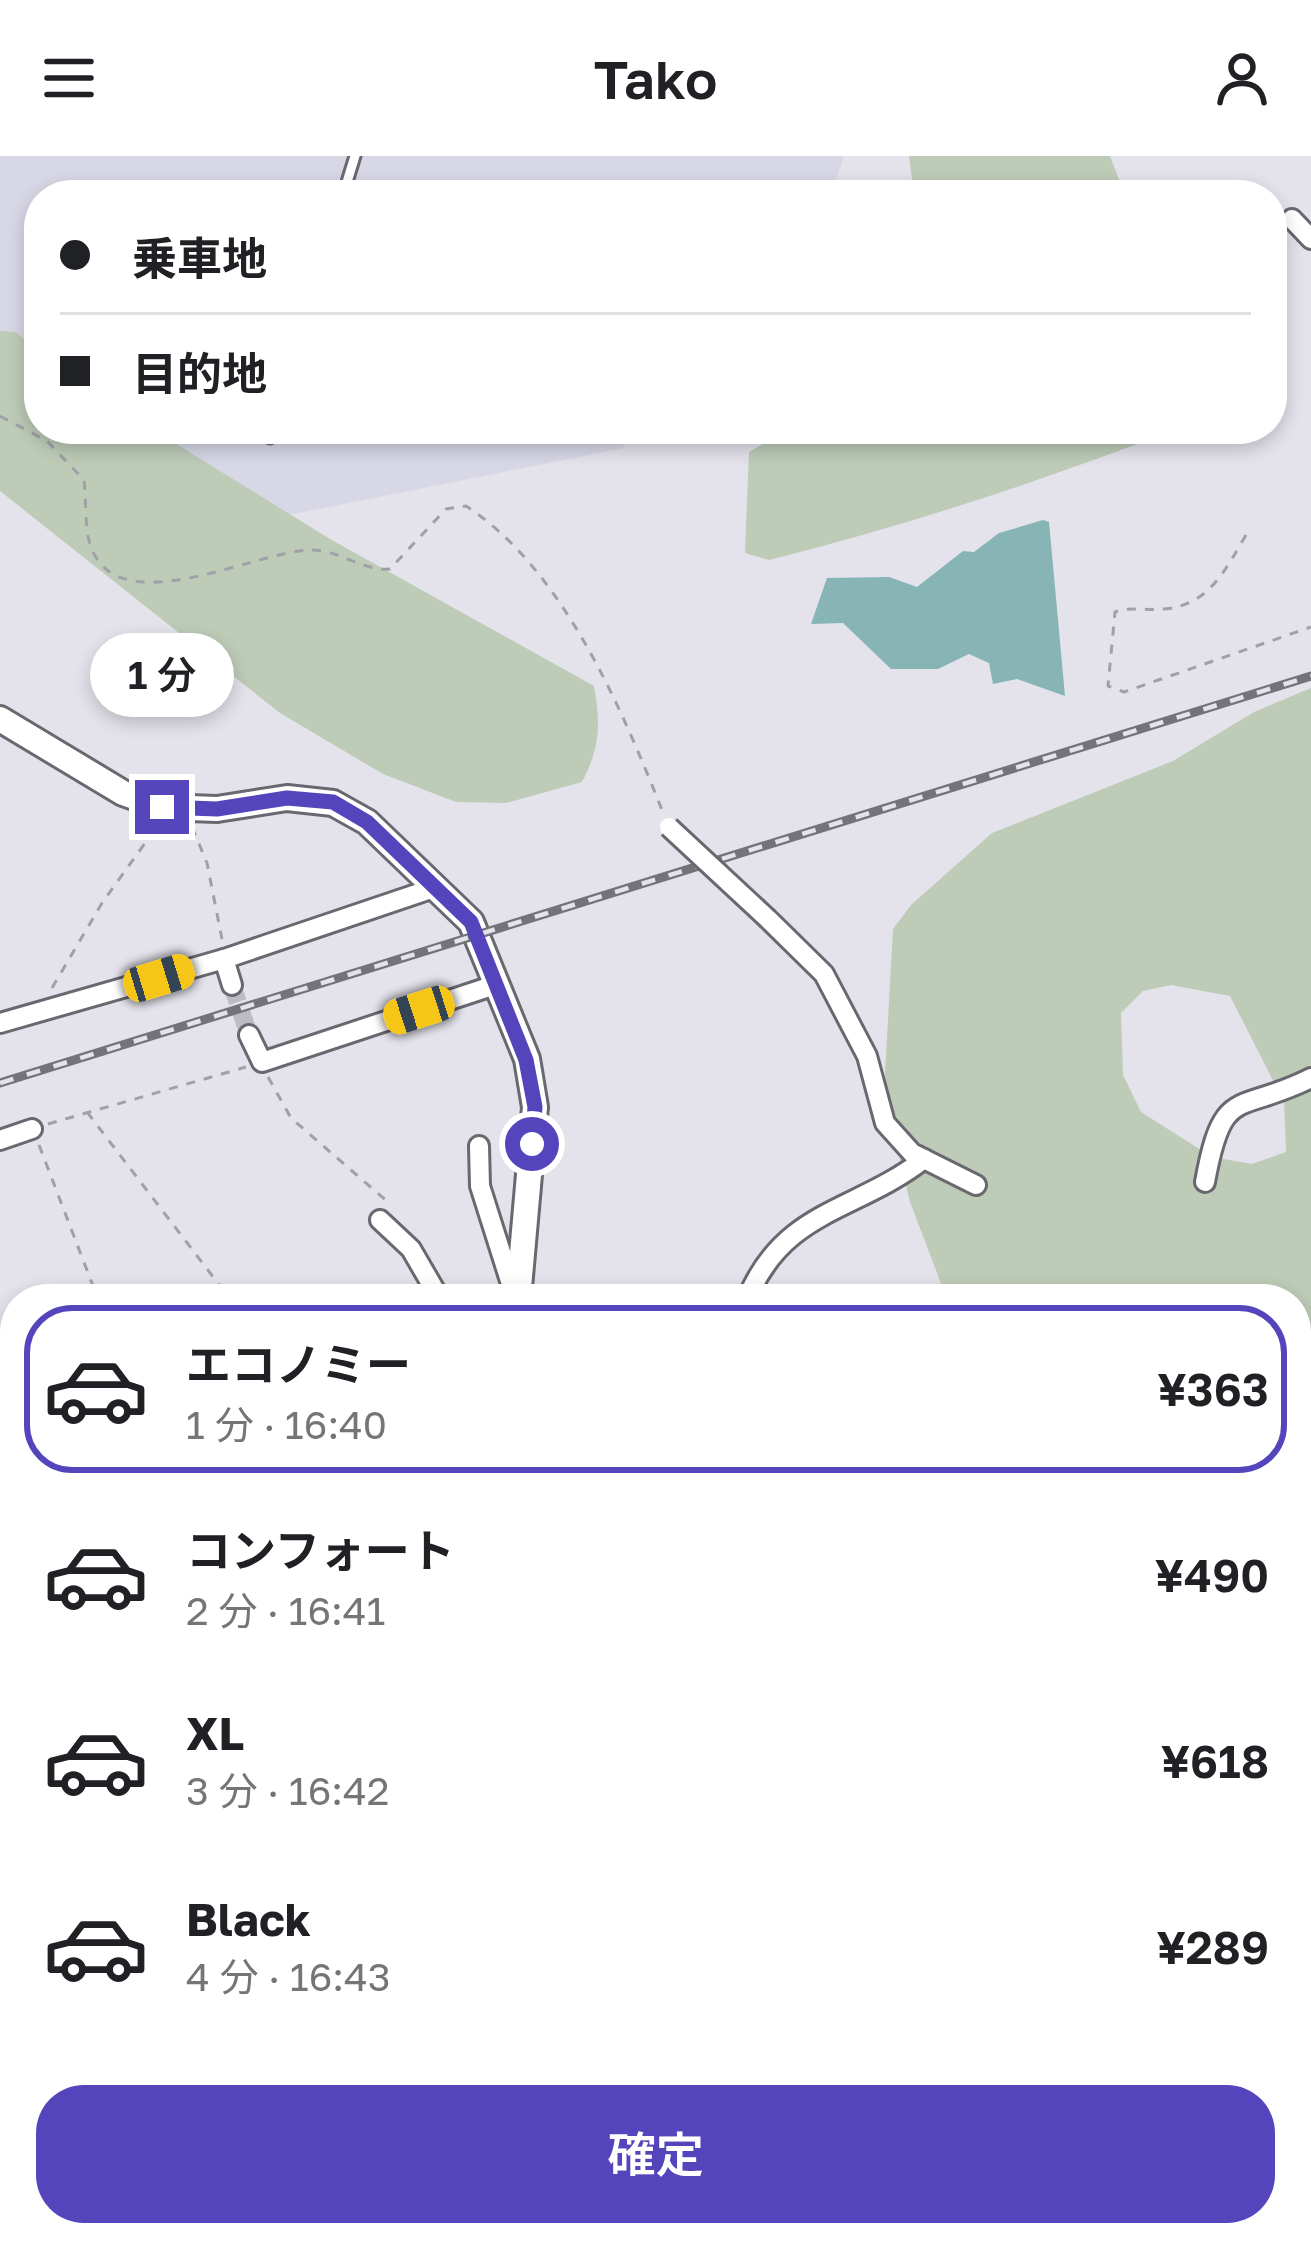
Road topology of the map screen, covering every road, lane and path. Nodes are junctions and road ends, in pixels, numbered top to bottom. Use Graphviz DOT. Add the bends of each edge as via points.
graph roads {
  1 [pos="1292,219"];
  2 [pos="1311,238"];
  3 [pos="50,444"];
  4 [pos="1246,535"];
  5 [pos="1311,627"];
  6 [pos="0,719"];
  7 [pos="175,807"];
  8 [pos="669,827"];
  9 [pos="434,888"];
  10 [pos="224,959"];
  11 [pos="498,983"];
  12 [pos="232,985"];
  13 [pos="44,1010"];
  14 [pos="0,1023"];
  15 [pos="249,1035"];
  16 [pos="262,1062"];
  17 [pos="1311,1078"];
  18 [pos="86,1111"];
  19 [pos="32,1129"];
  20 [pos="0,1140"];
  21 [pos="478,1146"];
  22 [pos="924,1160"];
  23 [pos="1204,1181"];
  24 [pos="976,1185"];
  25 [pos="401,1218"];
  26 [pos="380,1220"];
  27 [pos="92,1284"];
  28 [pos="219,1284"];
  29 [pos="431,1284"];
  30 [pos="511,1284"];
  31 [pos="519,1284"];
  32 [pos="753,1284"];
  1 -- 2 [label="street"];
  3 -- 8 [label="path" via="85,480 88,540 106,567 153,586 313,549 368,570 390,569 446,509 466,506 494,525 556,602 620,703"];
  4 -- 5 [label="path" via="1198,599 1115,612 1108,686 1124,692"];
  6 -- 7 [label="street" via="123,793"];
  7 -- 9 [label="street" via="333,802 367,822"];
  7 -- 10 [label="path" via="216,897"];
  7 -- 13 [label="path" via="101,903"];
  8 -- 22 [label="street, bridge" via="824,974 867,1056 885,1124"];
  9 -- 10 [label="street"];
  9 -- 11 [label="street" via="471,922"];
  10 -- 12 [label="street"];
  10 -- 13 [label="street"];
  11 -- 16 [label="street"];
  11 -- 31 [label="street" via="535,1107"];
  13 -- 14 [label="street"];
  15 -- 16 [label="street"];
  16 -- 18 [label="path"];
  16 -- 25 [label="path" via="291,1118"];
  17 -- 23 [label="street" via="1238,1102 1220,1121"];
  18 -- 19 [label="path"];
  18 -- 28 [label="path"];
  19 -- 20 [label="street"];
  19 -- 27 [label="path"];
  21 -- 30 [label="street" via="480,1186"];
  22 -- 24 [label="street"];
  22 -- 32 [label="street" via="784,1242"];
  26 -- 29 [label="street"];
}
